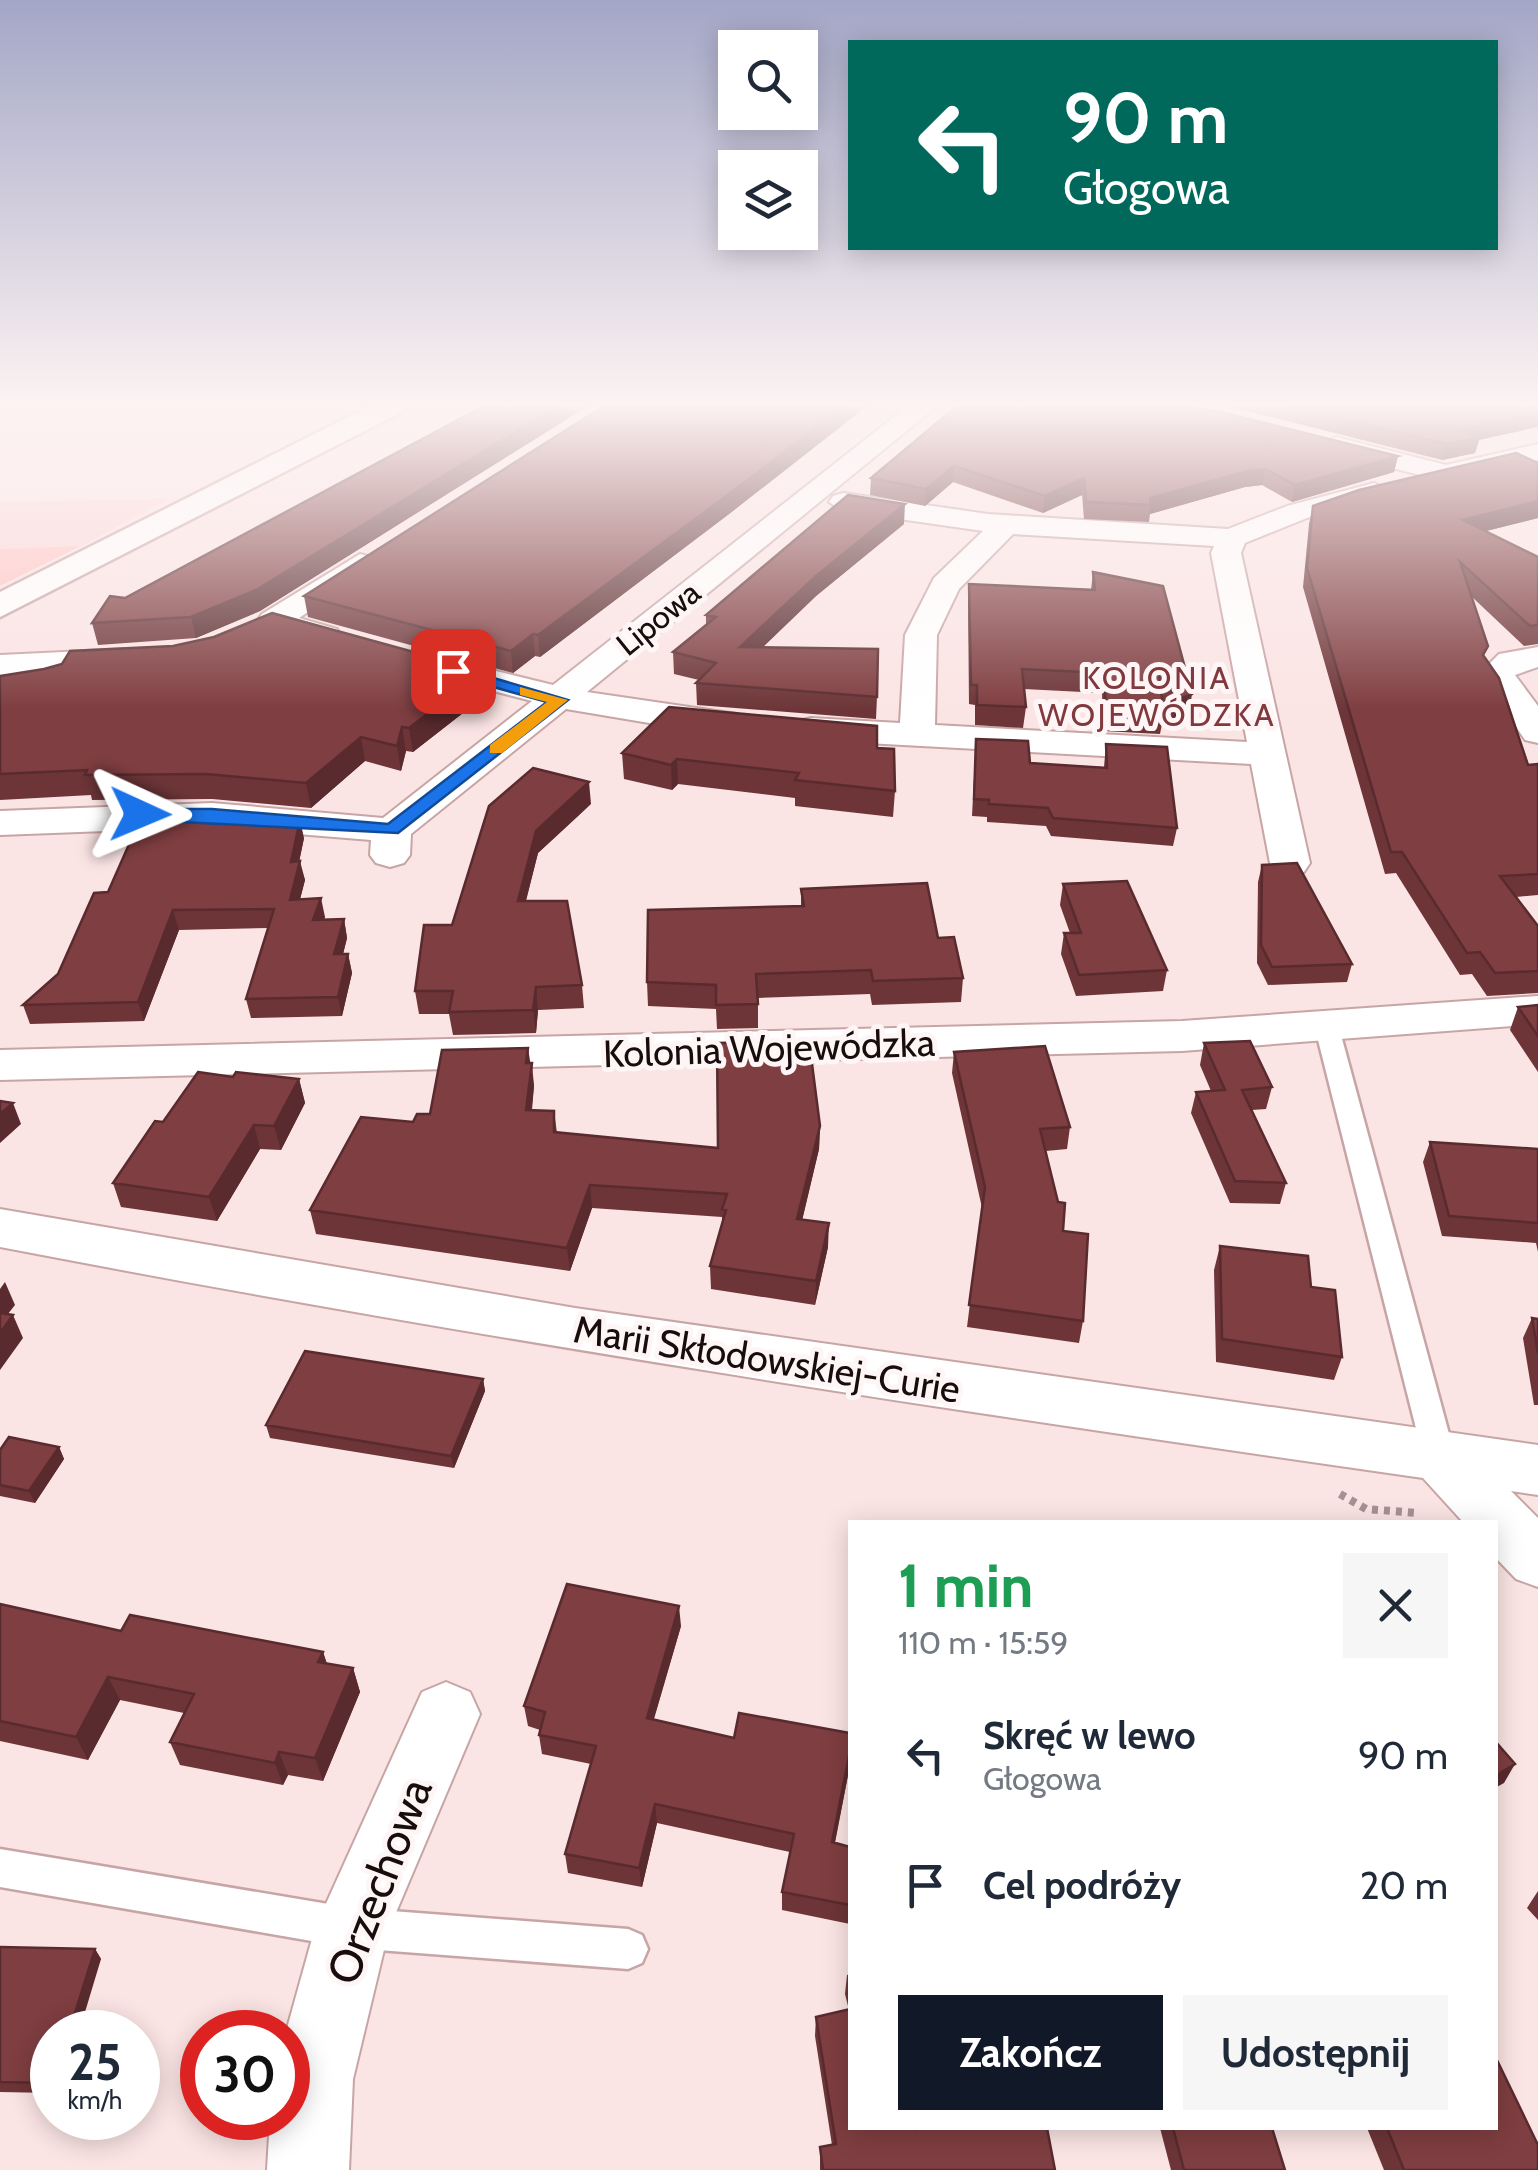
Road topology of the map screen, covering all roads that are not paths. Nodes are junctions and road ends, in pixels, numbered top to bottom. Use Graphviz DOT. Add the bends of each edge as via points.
graph roads {
  1 [pos="194,507"];
  2 [pos="799,507"];
  3 [pos="868,507"];
  4 [pos="1314,507"];
  5 [pos="1003,528"];
  6 [pos="1232,538"];
  7 [pos="382,548"];
  8 [pos="0,606"];
  9 [pos="350,642"];
  10 [pos="388,653"];
  11 [pos="159,657"];
  12 [pos="1538,658"];
  13 [pos="0,665"];
  14 [pos="560,700"];
  15 [pos="1538,732"];
  16 [pos="916,737"];
  17 [pos="1268,754"];
  18 [pos="0,823"];
  19 [pos="1290,863"];
  20 [pos="1538,1010"];
  21 [pos="1326,1024"];
  22 [pos="0,1065"];
  23 [pos="0,1228"];
  24 [pos="1439,1456"];
  25 [pos="1538,1470"];
  26 [pos="1538,1560"];
  27 [pos="446,1714"];
  28 [pos="0,1868"];
  29 [pos="352,1928"];
  30 [pos="628,1950"];
  31 [pos="308,2170"];
  1 -- 8 [label="main road"];
  2 -- 14 [label="street, Lipowa"];
  3 -- 5 [label="street"];
  4 -- 6 [label="street"];
  5 -- 6 [label="street"];
  5 -- 16 [label="street" via="945,586 921,634"];
  6 -- 17 [label="street" via="1226,554"];
  7 -- 9 [label="street" via="261,627"];
  10 -- 14 [label="street"];
  11 -- 13 [label="street"];
  12 -- 15 [label="street" via="1511,661 1497,673"];
  14 -- 16 [label="street" via="645,716"];
  14 -- 18 [label="street, Lipowa" via="391,842 212,815"];
  16 -- 17 [label="street"];
  17 -- 19 [label="street"];
  20 -- 21 [label="street, Kolonia Wojewódzka"];
  21 -- 22 [label="street, Kolonia Wojewódzka" via="1182,1036"];
  21 -- 24 [label="lane"];
  23 -- 24 [label="street, Marii Skłodowskiej-Curie" via="570,1329"];
  24 -- 25 [label="street, Marii Skłodowskiej-Curie"];
  24 -- 26 [label="street"];
  27 -- 29 [label="street, Orzechowa"];
  28 -- 29 [label="lane"];
  29 -- 30 [label="lane"];
  29 -- 31 [label="street, Orzechowa" via="313,2079"];
}
